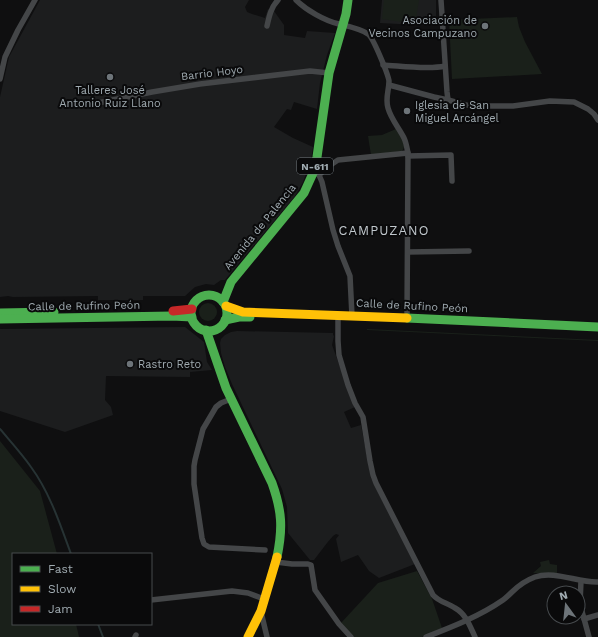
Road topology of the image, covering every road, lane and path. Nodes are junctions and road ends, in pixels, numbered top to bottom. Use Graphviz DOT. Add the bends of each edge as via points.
graph roads {
  1 [pos="35,0"];
  2 [pos="278,0"];
  3 [pos="296,0"];
  4 [pos="348,0"];
  5 [pos="441,0"];
  6 [pos="343,24"];
  7 [pos="267,26"];
  8 [pos="384,65"];
  9 [pos="445,66"];
  10 [pos="329,73"];
  11 [pos="0,79"];
  12 [pos="389,85"];
  13 [pos="448,100"];
  14 [pos="98,103"];
  15 [pos="598,120"];
  16 [pos="408,154"];
  17 [pos="317,173"];
  18 [pos="452,181"];
  19 [pos="469,251"];
  20 [pos="408,252"];
  21 [pos="231,282"];
  22 [pos="214,295"];
  23 [pos="225,304"];
  24 [pos="0,313"];
  25 [pos="192,313"];
  26 [pos="352,316"];
  27 [pos="407,318"];
  28 [pos="0,319"];
  29 [pos="225,320"];
  30 [pos="338,320"];
  31 [pos="598,327"];
  32 [pos="216,329"];
  33 [pos="206,330"];
  34 [pos="598,332"];
  35 [pos="214,353"];
  36 [pos="231,399"];
  37 [pos="265,550"];
  38 [pos="276,562"];
  39 [pos="580,581"];
  40 [pos="598,582"];
  41 [pos="580,585"];
  42 [pos="264,599"];
  43 [pos="152,600"];
  44 [pos="261,610"];
  45 [pos="598,615"];
  46 [pos="586,618"];
  47 [pos="467,620"];
  48 [pos="586,625"];
  49 [pos="248,637"];
  50 [pos="267,637"];
  51 [pos="352,637"];
  52 [pos="426,637"];
  53 [pos="475,637"];
  54 [pos="589,637"];
  1 -- 11 [label="street" via="5,57"];
  2 -- 7 [label="street"];
  3 -- 6 [label="street" via="317,16"];
  4 -- 6 [label="main road, Avenida de Palencia / N-611"];
  5 -- 9 [label="street"];
  6 -- 8 [label="street" via="368,34"];
  6 -- 10 [label="main road, Avenida de Palencia / N-611"];
  8 -- 9 [label="street" via="428,68"];
  8 -- 12 [label="street"];
  9 -- 13 [label="street"];
  10 -- 14 [label="street, Barrio Hoyo" via="310,71 200,84"];
  10 -- 17 [label="main road, Avenida de Palencia / N-611"];
  12 -- 13 [label="street"];
  12 -- 16 [label="street" via="389,110 405,139"];
  13 -- 15 [label="street" via="477,106 574,102 588,109"];
  16 -- 17 [label="street" via="338,160"];
  16 -- 18 [label="street" via="451,155"];
  16 -- 20 [label="street"];
  17 -- 21 [label="main road, Avenida de Palencia / N-611" via="295,205"];
  17 -- 26 [label="street" via="322,182 338,246 350,276"];
  19 -- 20 [label="street"];
  20 -- 27 [label="street"];
  21 -- 22 [label="main road, Avenida de Palencia / N-611"];
  21 -- 23 [label="main road, Avenida de Palencia / N-611"];
  22 -- 23 [label="main road"];
  22 -- 25 [label="main road, N-611" via="197,299"];
  23 -- 26 [label="main road, Calle de Rufino Peón" via="243,312"];
  23 -- 29 [label="main road, N-611"];
  24 -- 25 [label="main road, Calle de Rufino Peón"];
  25 -- 28 [label="main road, Calle de Rufino Peón" via="172,316"];
  25 -- 33 [label="main road" via="197,326"];
  26 -- 27 [label="main road, Calle de Rufino Peón"];
  27 -- 31 [label="main road, Calle de Rufino Peón"];
  29 -- 30 [label="main road, Calle de Rufino Peón" via="243,316"];
  29 -- 32 [label="main road"];
  30 -- 34 [label="main road, Calle de Rufino Peón"];
  30 -- 47 [label="street" via="339,355 348,385 363,417 373,475 433,595 459,610"];
  32 -- 33 [label="main road"];
  32 -- 35 [label="main road"];
  33 -- 35 [label="main road"];
  35 -- 36 [label="main road"];
  36 -- 37 [label="street" via="216,407 203,429 194,463 194,484 202,538 208,548"];
  36 -- 38 [label="main road" via="280,505 282,528"];
  38 -- 42 [label="main road"];
  38 -- 51 [label="street" via="311,565 315,590 339,624"];
  39 -- 40 [label="street"];
  39 -- 41 [label="street"];
  39 -- 47 [label="street" via="547,575 535,577 504,600"];
  42 -- 43 [label="street" via="232,591"];
  42 -- 44 [label="main road"];
  44 -- 49 [label="main road"];
  44 -- 50 [label="street"];
  45 -- 46 [label="street"];
  47 -- 52 [label="street"];
  47 -- 53 [label="street"];
  48 -- 54 [label="street"];
}
